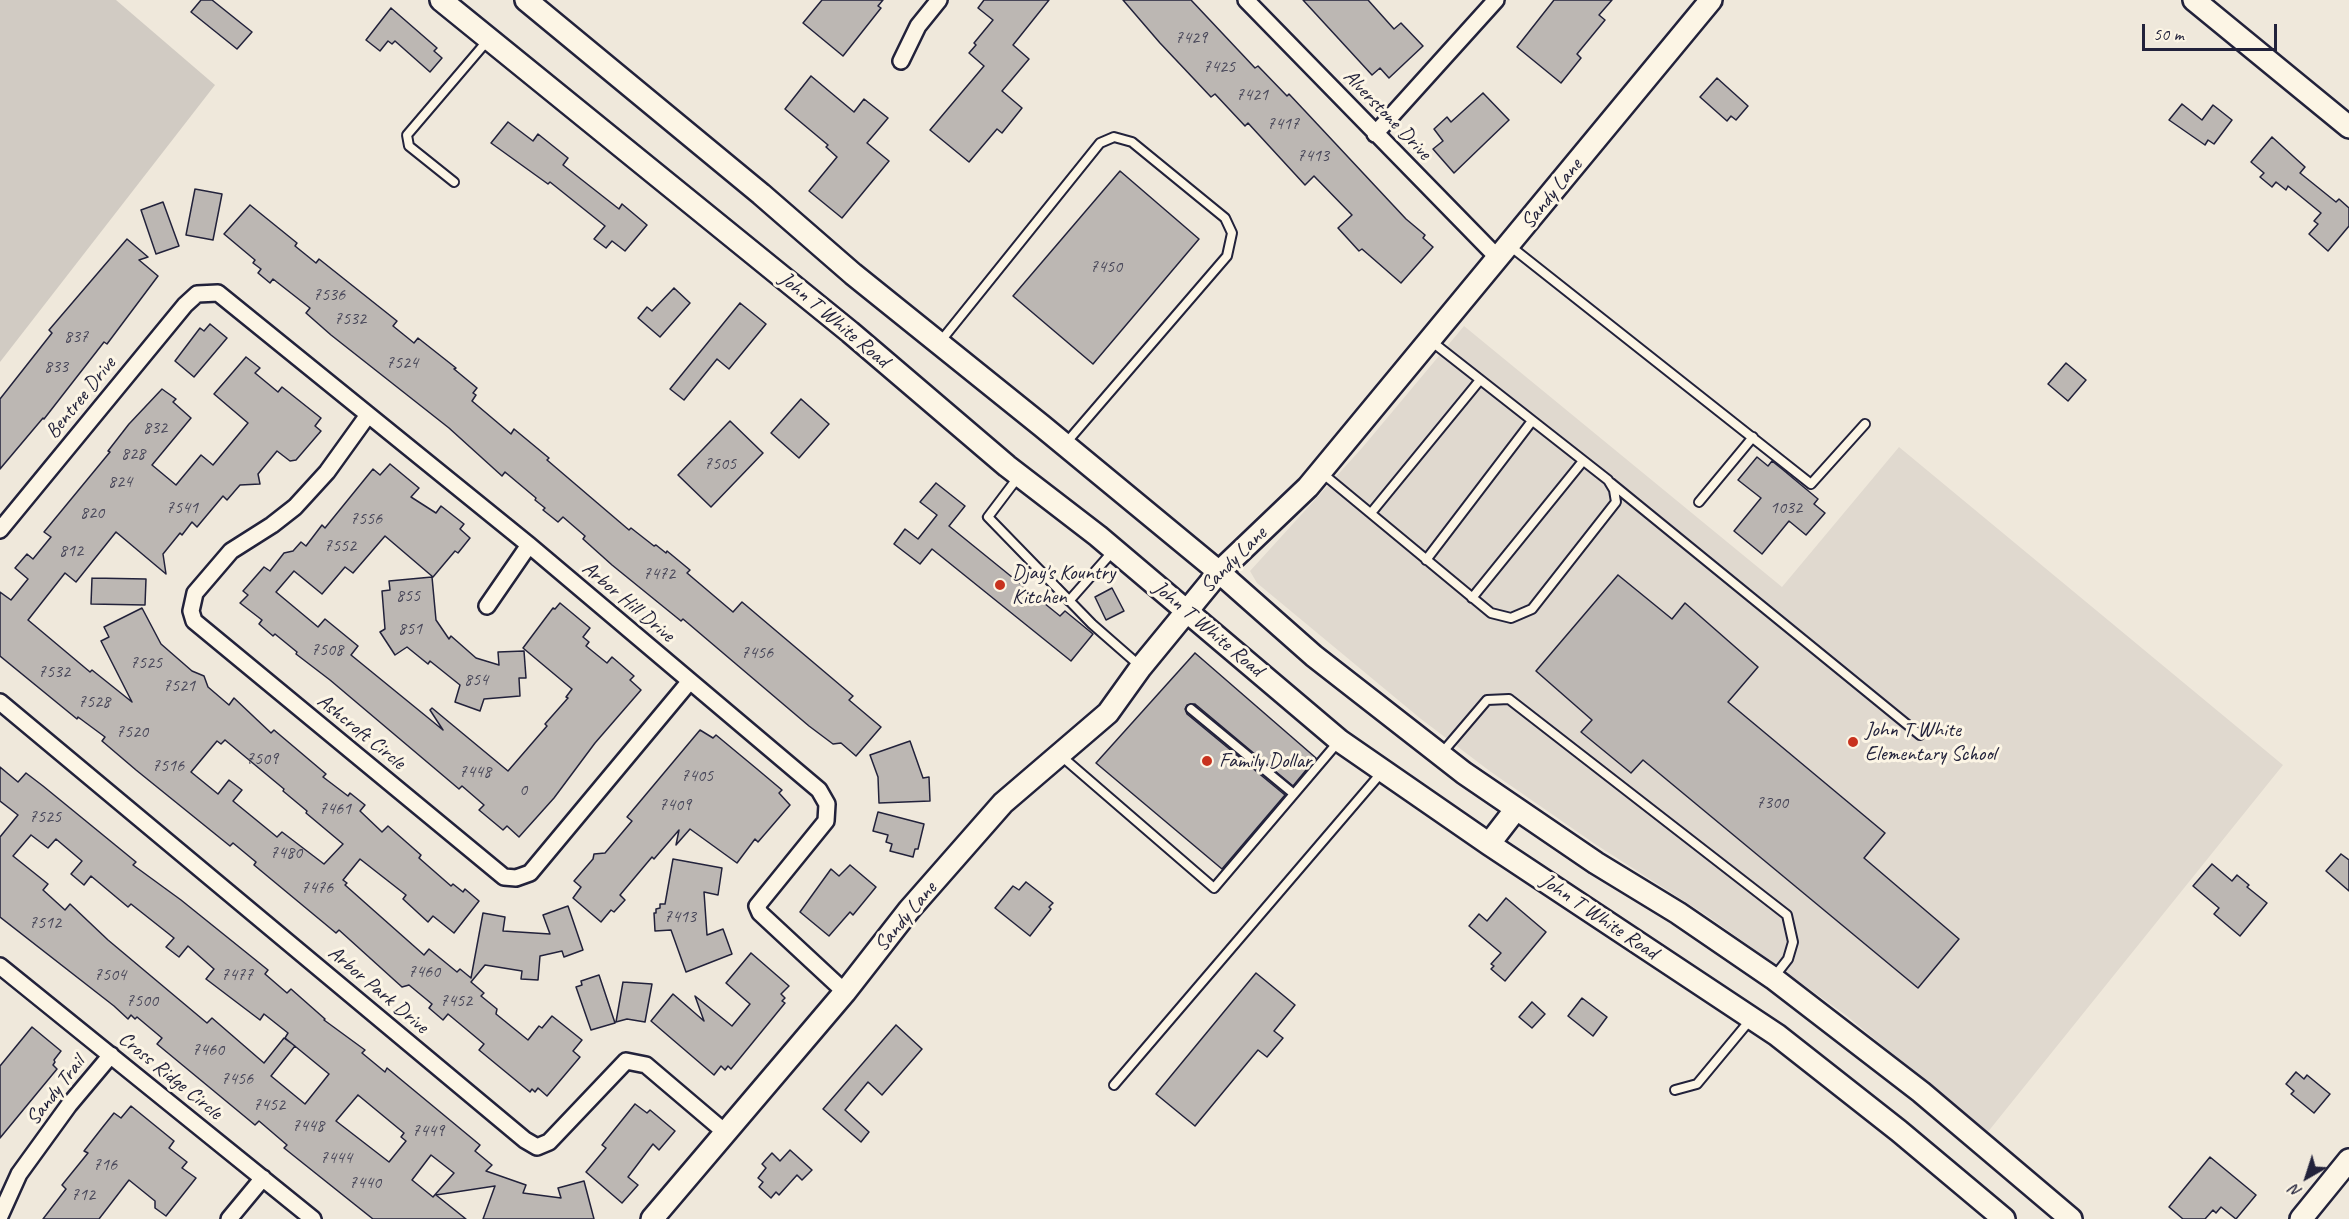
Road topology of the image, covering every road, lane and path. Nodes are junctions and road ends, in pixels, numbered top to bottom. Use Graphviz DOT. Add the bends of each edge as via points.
graph roads {
  1 [pos="441,0"];
  2 [pos="526,0"];
  3 [pos="939,0"];
  4 [pos="1246,0"];
  5 [pos="1496,0"];
  6 [pos="1711,0"];
  7 [pos="2194,0"];
  8 [pos="489,39"];
  9 [pos="901,61"];
  10 [pos="2349,128"];
  11 [pos="1375,134"];
  12 [pos="454,182"];
  13 [pos="1504,252"];
  14 [pos="197,294"];
  15 [pos="1431,340"];
  16 [pos="939,343"];
  17 [pos="1480,380"];
  18 [pos="368,415"];
  19 [pos="1532,421"];
  20 [pos="1865,424"];
  21 [pos="1753,437"];
  22 [pos="1065,445"];
  23 [pos="1583,461"];
  24 [pos="1321,472"];
  25 [pos="1020,475"];
  26 [pos="1608,480"];
  27 [pos="1699,502"];
  28 [pos="1371,513"];
  29 [pos="0,530"];
  30 [pos="529,545"];
  31 [pos="1114,549"];
  32 [pos="1426,560"];
  33 [pos="1219,572"];
  34 [pos="1472,598"];
  35 [pos="1069,601"];
  36 [pos="487,606"];
  37 [pos="1185,610"];
  38 [pos="1141,666"];
  39 [pos="690,681"];
  40 [pos="0,702"];
  41 [pos="1191,709"];
  42 [pos="1920,735"];
  43 [pos="1340,741"];
  44 [pos="1059,754"];
  45 [pos="1440,754"];
  46 [pos="1383,771"];
  47 [pos="1294,794"];
  48 [pos="1516,808"];
  49 [pos="1489,844"];
  50 [pos="0,966"];
  51 [pos="1773,978"];
  52 [pos="845,992"];
  53 [pos="1752,1018"];
  54 [pos="111,1055"];
  55 [pos="1114,1085"];
  56 [pos="1675,1090"];
  57 [pos="726,1133"];
  58 [pos="2349,1160"];
  59 [pos="263,1178"];
  60 [pos="0,1216"];
  61 [pos="230,1219"];
  62 [pos="313,1219"];
  63 [pos="652,1219"];
  64 [pos="2004,1219"];
  65 [pos="2071,1219"];
  66 [pos="2301,1219"];
  1 -- 8 [label="main road, John T White Road"];
  2 -- 16 [label="main road, John T White Road"];
  3 -- 9 [label="street" via="918,26"];
  4 -- 11 [label="street, Alverstone Drive"];
  5 -- 11 [label="street"];
  6 -- 13 [label="main road, Sandy Lane"];
  7 -- 10 [label="main road"];
  8 -- 12 [label="lane" via="407,135 409,146"];
  8 -- 25 [label="main road, John T White Road"];
  11 -- 13 [label="street, Alverstone Drive"];
  13 -- 15 [label="main road, Sandy Lane"];
  13 -- 21 [label="lane"];
  14 -- 18 [label="street, Arbor Hill Drive" via="218,293"];
  14 -- 29 [label="street, Bentree Drive" via="184,304"];
  15 -- 17 [label="lane"];
  15 -- 24 [label="main road, Sandy Lane"];
  16 -- 22 [label="main road, John T White Road"];
  16 -- 22 [label="lane" via="1100,143 1114,137 1132,142 1225,218 1232,233 1227,256"];
  17 -- 19 [label="lane"];
  17 -- 28 [label="lane"];
  18 -- 30 [label="street, Arbor Hill Drive"];
  18 -- 39 [label="street, Ashcroft Circle" via="327,472 295,507 231,551 195,593 191,611 194,621 504,877 530,873"];
  19 -- 23 [label="lane"];
  19 -- 32 [label="lane"];
  20 -- 21 [label="lane" via="1811,484"];
  21 -- 27 [label="lane"];
  22 -- 33 [label="main road, John T White Road"];
  23 -- 26 [label="lane"];
  23 -- 34 [label="lane"];
  24 -- 28 [label="lane"];
  24 -- 33 [label="main road, Sandy Lane"];
  25 -- 31 [label="main road, John T White Road"];
  25 -- 35 [label="lane" via="988,517"];
  26 -- 34 [label="lane" via="1616,502 1532,609 1511,618 1491,614"];
  26 -- 42 [label="lane"];
  28 -- 32 [label="lane"];
  30 -- 36 [label="street"];
  30 -- 39 [label="street, Arbor Hill Drive"];
  31 -- 35 [label="lane"];
  31 -- 37 [label="main road, John T White Road"];
  32 -- 34 [label="lane"];
  33 -- 37 [label="main road, Sandy Lane"];
  33 -- 45 [label="main road, John T White Road" via="1314,656"];
  35 -- 38 [label="lane"];
  37 -- 38 [label="main road, Sandy Lane"];
  37 -- 43 [label="main road, John T White Road"];
  38 -- 44 [label="main road, Sandy Lane" via="1108,712"];
  39 -- 52 [label="street, Arbor Hill Drive" via="819,790 826,804 826,821 757,906"];
  40 -- 57 [label="street, Arbor Park Drive" via="525,1140 537,1147 549,1142 626,1061 646,1065"];
  41 -- 47 [label="lane"];
  43 -- 46 [label="main road, John T White Road"];
  43 -- 47 [label="lane"];
  44 -- 47 [label="lane" via="1214,888"];
  44 -- 52 [label="main road, Sandy Lane" via="1003,803 909,910"];
  45 -- 48 [label="main road, John T White Road"];
  45 -- 51 [label="lane" via="1486,700 1509,699 1787,915 1793,942 1788,959"];
  46 -- 49 [label="main road, John T White Road"];
  46 -- 55 [label="lane"];
  48 -- 49 [label="main road"];
  48 -- 51 [label="main road, John T White Road"];
  49 -- 53 [label="main road, John T White Road"];
  50 -- 54 [label="street, Cross Ridge Circle"];
  51 -- 65 [label="main road, John T White Road" via="1921,1092"];
  52 -- 57 [label="main road, Sandy Lane"];
  53 -- 56 [label="lane" via="1696,1084"];
  53 -- 64 [label="main road, John T White Road" via="1871,1109"];
  54 -- 59 [label="street, Cross Ridge Circle"];
  54 -- 60 [label="street, Sandy Trail" via="19,1174"];
  57 -- 63 [label="main road, Sandy Lane"];
  58 -- 66 [label="main road"];
  59 -- 61 [label="street"];
  59 -- 62 [label="street, Cross Ridge Circle"];
}
